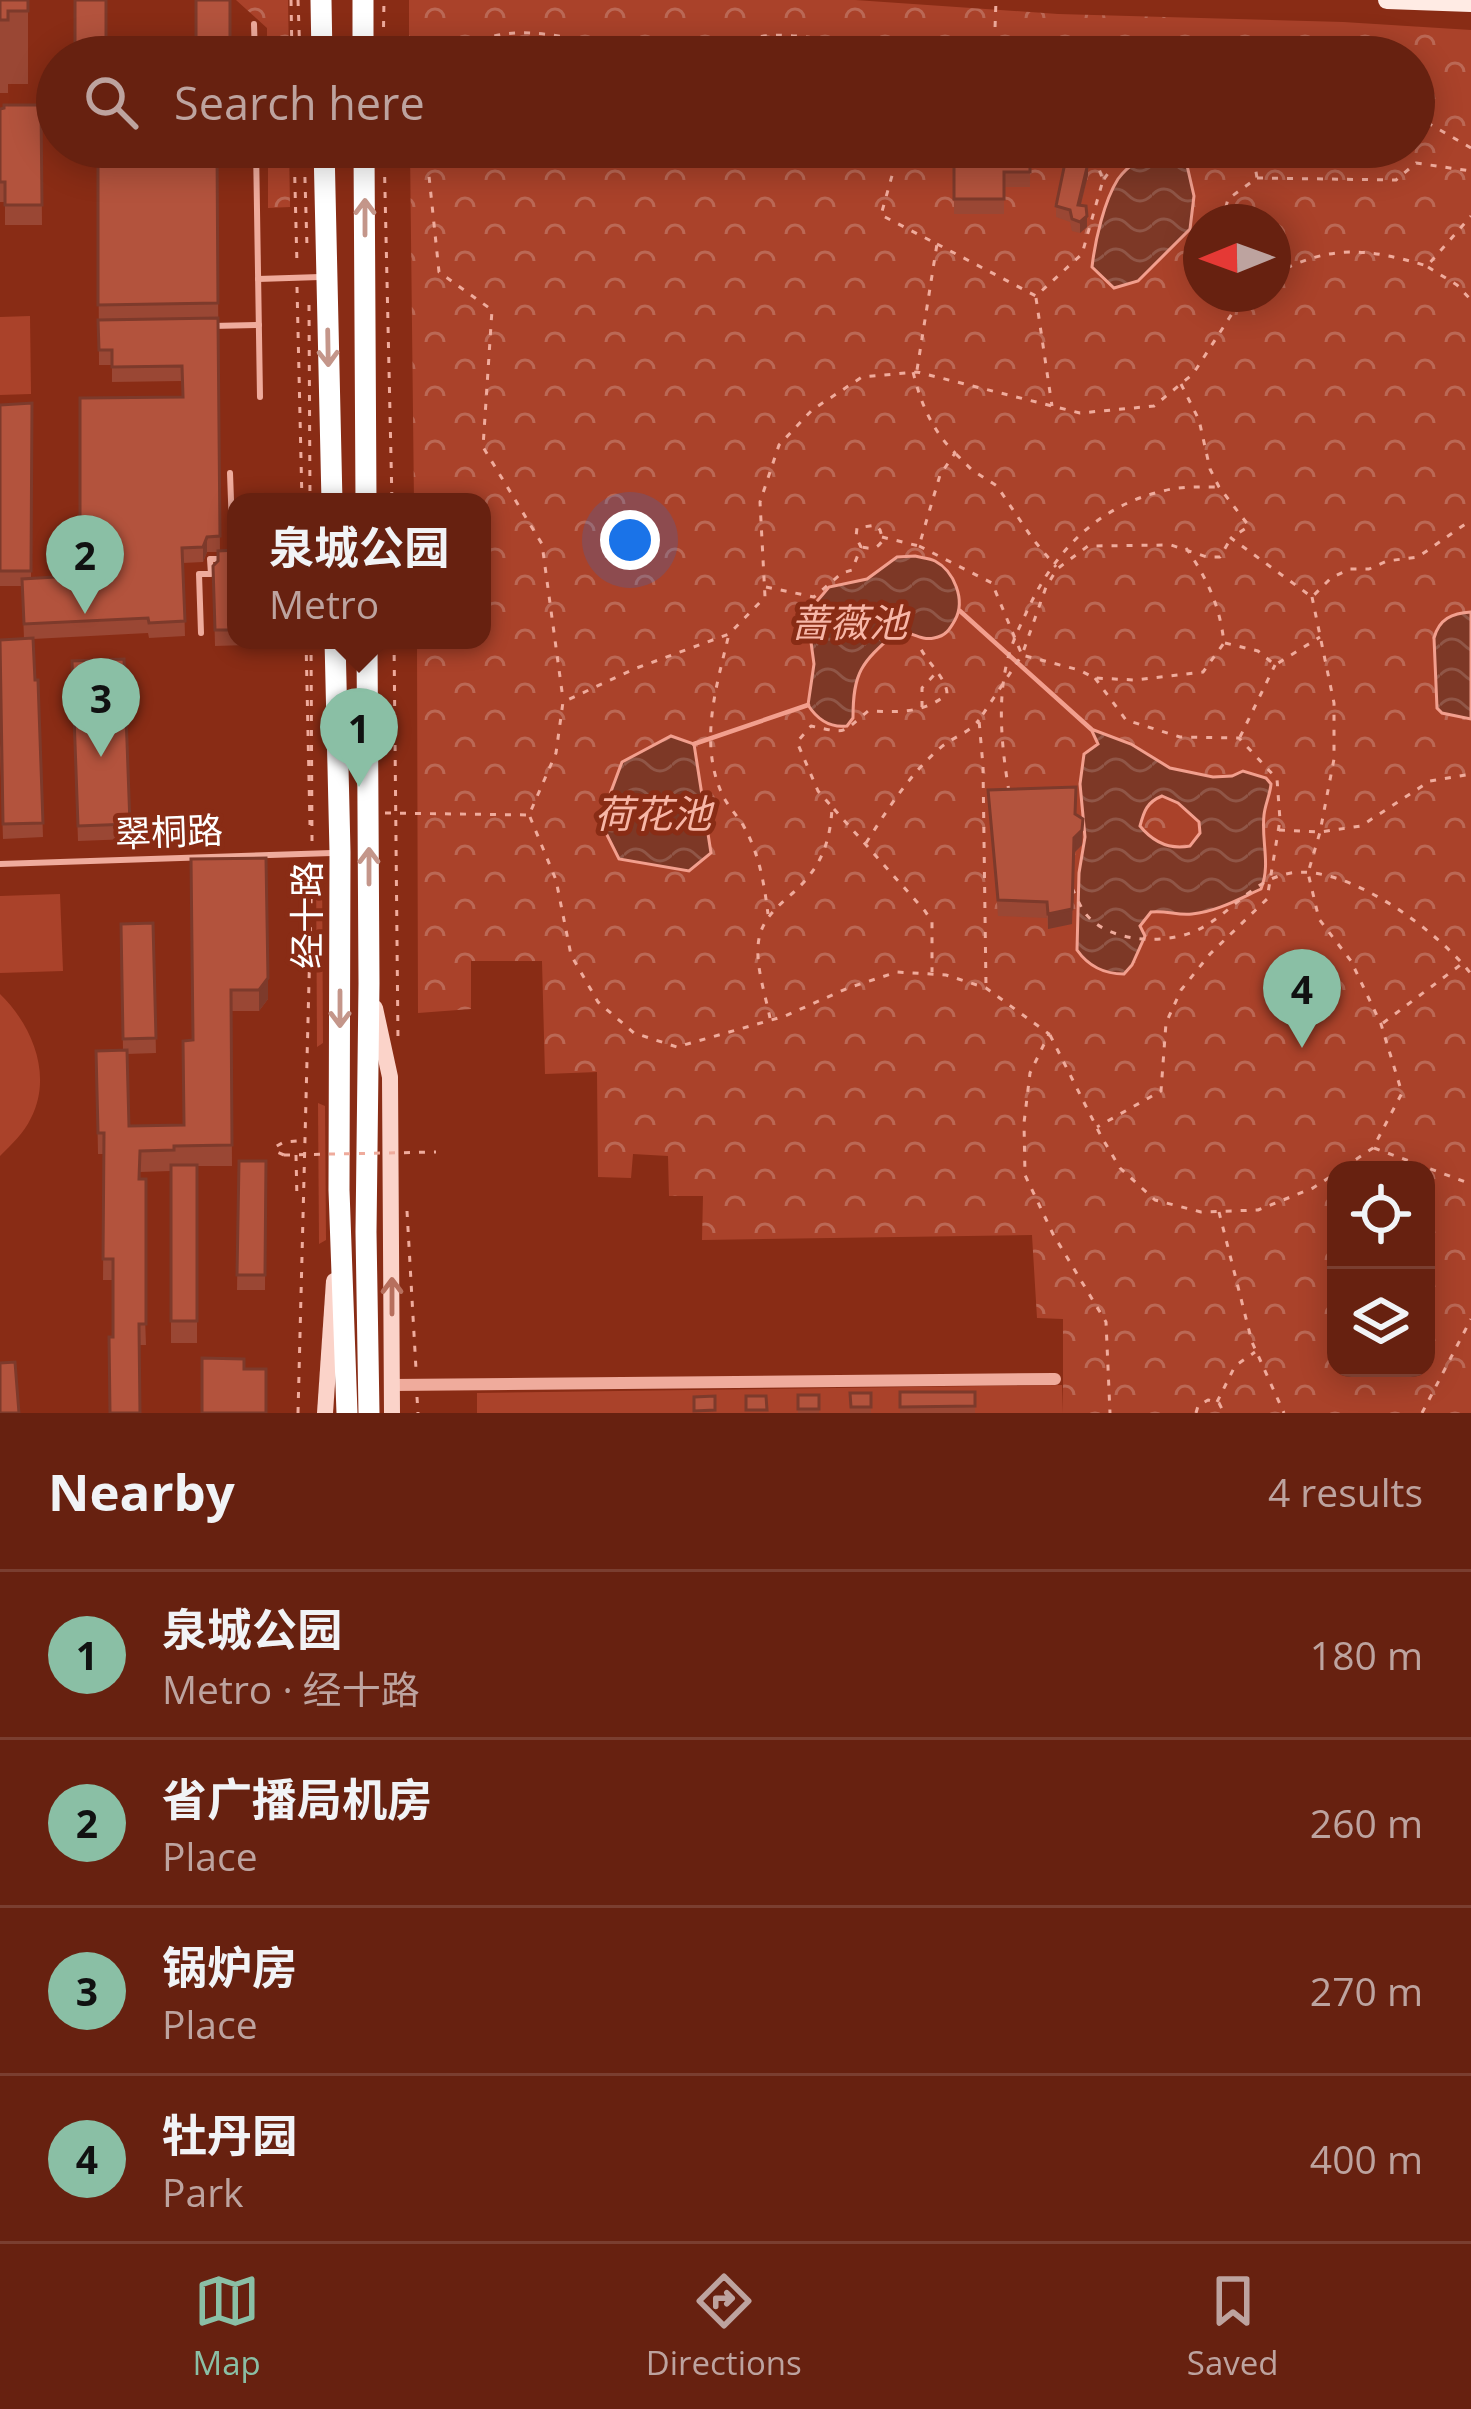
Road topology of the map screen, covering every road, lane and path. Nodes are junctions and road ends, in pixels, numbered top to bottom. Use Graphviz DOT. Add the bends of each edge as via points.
graph roads {
  1 [pos="291,0"];
  2 [pos="298,0"];
  3 [pos="321,0"];
  4 [pos="363,0"];
  5 [pos="384,0"];
  6 [pos="996,0"];
  7 [pos="1387,0"];
  8 [pos="1471,3"];
  9 [pos="254,24"];
  10 [pos="254,36"];
  11 [pos="292,36"];
  12 [pos="300,36"];
  13 [pos="322,36"];
  14 [pos="364,36"];
  15 [pos="383,36"];
  16 [pos="498,36"];
  17 [pos="572,36"];
  18 [pos="995,36"];
  19 [pos="1435,127"];
  20 [pos="1471,148"];
  21 [pos="1435,166"];
  22 [pos="256,168"];
  23 [pos="294,168"];
  24 [pos="306,168"];
  25 [pos="323,168"];
  26 [pos="364,168"];
  27 [pos="384,168"];
  28 [pos="428,168"];
  29 [pos="894,168"];
  30 [pos="1099,168"];
  31 [pos="1111,168"];
  32 [pos="1255,168"];
  33 [pos="1410,168"];
  34 [pos="1471,171"];
  35 [pos="1257,178"];
  36 [pos="1103,180"];
  37 [pos="1227,204"];
  38 [pos="1471,216"];
  39 [pos="938,244"];
  40 [pos="1291,265"];
  41 [pos="1427,266"];
  42 [pos="318,277"];
  43 [pos="258,278"];
  44 [pos="297,278"];
  45 [pos="1036,296"];
  46 [pos="1471,300"];
  47 [pos="1233,312"];
  48 [pos="212,326"];
  49 [pos="259,326"];
  50 [pos="915,372"];
  51 [pos="1181,384"];
  52 [pos="260,398"];
  53 [pos="1052,406"];
  54 [pos="955,453"];
  55 [pos="230,473"];
  56 [pos="1219,487"];
  57 [pos="232,493"];
  58 [pos="302,493"];
  59 [pos="310,493"];
  60 [pos="331,493"];
  61 [pos="366,493"];
  62 [pos="392,493"];
  63 [pos="1471,520"];
  64 [pos="882,537"];
  65 [pos="1231,538"];
  66 [pos="919,546"];
  67 [pos="861,547"];
  68 [pos="1186,548"];
  69 [pos="227,559"];
  70 [pos="1057,568"];
  71 [pos="764,587"];
  72 [pos="1312,597"];
  73 [pos="201,633"];
  74 [pos="729,634"];
  75 [pos="1320,637"];
  76 [pos="1223,643"];
  77 [pos="308,649"];
  78 [pos="335,649"];
  79 [pos="367,649"];
  80 [pos="394,649"];
  81 [pos="921,649"];
  82 [pos="1021,656"];
  83 [pos="1275,665"];
  84 [pos="936,673"];
  85 [pos="1094,678"];
  86 [pos="563,702"];
  87 [pos="922,709"];
  88 [pos="979,720"];
  89 [pos="1239,738"];
  90 [pos="1471,774"];
  91 [pos="1010,794"];
  92 [pos="832,807"];
  93 [pos="396,812"];
  94 [pos="368,813"];
  95 [pos="529,815"];
  96 [pos="1279,830"];
  97 [pos="1320,832"];
  98 [pos="865,844"];
  99 [pos="340,853"];
  100 [pos="311,854"];
  101 [pos="0,864"];
  102 [pos="1308,873"];
  103 [pos="1068,880"];
  104 [pos="768,916"];
  105 [pos="1462,963"];
  106 [pos="932,974"];
  107 [pos="1471,974"];
  108 [pos="369,983"];
  109 [pos="986,988"];
  110 [pos="771,1020"];
  111 [pos="1382,1024"];
  112 [pos="1049,1034"];
  113 [pos="398,1040"];
  114 [pos="1097,1127"];
  115 [pos="297,1141"];
  116 [pos="1372,1148"];
  117 [pos="436,1152"];
  118 [pos="296,1155"];
  119 [pos="1353,1161"];
  120 [pos="1327,1178"];
  121 [pos="1471,1184"];
  122 [pos="339,1190"];
  123 [pos="406,1198"];
  124 [pos="1219,1212"];
  125 [pos="1471,1319"];
  126 [pos="1256,1351"];
  127 [pos="1055,1379"];
  128 [pos="392,1385"];
  129 [pos="417,1385"];
  130 [pos="1217,1402"];
  131 [pos="298,1413"];
  132 [pos="326,1413"];
  133 [pos="347,1413"];
  134 [pos="369,1413"];
  135 [pos="392,1413"];
  136 [pos="418,1413"];
  137 [pos="1110,1413"];
  138 [pos="1196,1413"];
  139 [pos="1224,1413"];
  140 [pos="1284,1413"];
  141 [pos="1422,1413"];
  1 -- 11 [label="path"];
  2 -- 12 [label="path"];
  3 -- 13 [label="highway"];
  4 -- 14 [label="highway"];
  5 -- 15 [label="path"];
  6 -- 18 [label="path"];
  7 -- 8 [label="main road"];
  9 -- 10 [label="lane"];
  16 -- 17 [label="path"];
  19 -- 20 [label="path"];
  21 -- 34 [label="path"];
  22 -- 43 [label="lane"];
  23 -- 44 [label="path"];
  24 -- 42 [label="path"];
  25 -- 42 [label="highway"];
  61 -- 26 [label="highway, one-way"];
  27 -- 62 [label="path"];
  28 -- 86 [label="path" via="439,272 492,310 483,447 542,544"];
  29 -- 39 [label="path" via="881,215"];
  30 -- 36 [label="path"];
  31 -- 36 [label="path"];
  32 -- 35 [label="path"];
  33 -- 35 [label="path" via="1396,179"];
  35 -- 37 [label="path"];
  36 -- 45 [label="path" via="1082,254"];
  38 -- 41 [label="path"];
  39 -- 45 [label="path"];
  39 -- 50 [label="path"];
  40 -- 41 [label="path" via="1354,250"];
  41 -- 46 [label="path"];
  42 -- 44 [label="lane"];
  42 -- 59 [label="path"];
  42 -- 60 [label="highway, one-way"];
  43 -- 44 [label="lane"];
  43 -- 49 [label="lane"];
  44 -- 58 [label="path"];
  45 -- 53 [label="path"];
  47 -- 51 [label="path"];
  48 -- 49 [label="lane"];
  49 -- 52 [label="lane"];
  50 -- 53 [label="path"];
  50 -- 54 [label="path" via="937,435"];
  50 -- 71 [label="path" via="862,377 778,445 760,502"];
  51 -- 53 [label="path" via="1154,406 1080,413"];
  51 -- 56 [label="path"];
  54 -- 66 [label="path" via="940,475"];
  54 -- 70 [label="path" via="997,486"];
  55 -- 57 [label="lane"];
  56 -- 65 [label="path" via="1249,526"];
  56 -- 91 [label="path, bridge" via="1177,488 1130,503 1103,515 1058,556 1007,660 1001,730"];
  63 -- 72 [label="path" via="1418,557 1349,569"];
  64 -- 66 [label="path"];
  64 -- 67 [label="path" via="878,548"];
  64 -- 67 [label="path" via="876,525 857,528"];
  65 -- 68 [label="path" via="1220,557"];
  65 -- 72 [label="path"];
  66 -- 82 [label="path" via="992,583"];
  67 -- 71 [label="path" via="852,570 814,597"];
  68 -- 70 [label="path" via="1088,546"];
  68 -- 76 [label="path" via="1206,576"];
  69 -- 73 [label="lane" via="210,560 211,574 199,574"];
  70 -- 82 [label="path"];
  71 -- 74 [label="path" via="765,598"];
  72 -- 75 [label="path"];
  74 -- 86 [label="path"];
  74 -- 104 [label="path" via="711,709 712,760 763,870"];
  75 -- 83 [label="path"];
  75 -- 97 [label="path" via="1334,703 1334,759"];
  76 -- 83 [label="path" via="1258,651"];
  76 -- 85 [label="path" via="1203,673"];
  77 -- 100 [label="path"];
  78 -- 99 [label="highway, 经十路"];
  79 -- 94 [label="highway, 经十路"];
  80 -- 93 [label="path"];
  81 -- 84 [label="path"];
  82 -- 85 [label="path"];
  82 -- 88 [label="path"];
  83 -- 89 [label="path"];
  84 -- 87 [label="path" via="922,688"];
  84 -- 87 [label="path" via="947,694"];
  85 -- 89 [label="path" via="1126,720 1180,737"];
  86 -- 95 [label="path" via="556,753"];
  87 -- 92 [label="path" via="868,711 840,732 811,726 797,742"];
  88 -- 98 [label="path" via="941,747"];
  88 -- 109 [label="path"];
  89 -- 96 [label="path" via="1277,779"];
  90 -- 97 [label="path" via="1430,781 1361,826"];
  92 -- 98 [label="path"];
  92 -- 104 [label="path" via="824,854"];
  93 -- 94 [label="path"];
  93 -- 95 [label="path"];
  93 -- 113 [label="path"];
  108 -- 94 [label="highway, 经十路, one-way"];
  95 -- 110 [label="path" via="556,880 571,955 598,1001 634,1033 677,1047"];
  96 -- 97 [label="path"];
  96 -- 114 [label="path" via="1267,898 1210,954 1166,1023 1161,1091"];
  97 -- 102 [label="path"];
  98 -- 106 [label="path" via="932,922"];
  99 -- 100 [label="lane, 翠桐路"];
  99 -- 122 [label="highway, 经十路, one-way"];
  100 -- 101 [label="lane, 翠桐路"];
  100 -- 118 [label="path" via="302,1200"];
  100 -- 131 [label="path"];
  102 -- 103 [label="path, bridge" via="1254,888 1204,927 1159,940 1104,927 1087,915"];
  102 -- 105 [label="path, bridge" via="1360,887"];
  102 -- 111 [label="path" via="1319,919 1352,961"];
  104 -- 110 [label="path" via="758,957"];
  105 -- 107 [label="path, bridge"];
  105 -- 111 [label="path"];
  106 -- 109 [label="path"];
  106 -- 110 [label="path" via="897,972"];
  128 -- 108 [label="main road, 经十路, one-way" via="390,1077"];
  108 -- 134 [label="highway, 经十路"];
  109 -- 112 [label="path"];
  111 -- 116 [label="path" via="1402,1093"];
  112 -- 114 [label="path"];
  112 -- 137 [label="path" via="1030,1073 1025,1175 1106,1322"];
  114 -- 124 [label="path" via="1120,1168 1155,1200"];
  115 -- 118 [label="path, bridge" via="275,1147"];
  116 -- 119 [label="path"];
  116 -- 121 [label="path"];
  117 -- 118 [label="path, bridge"];
  120 -- 124 [label="path" via="1258,1210"];
  122 -- 132 [label="main road, 经十路"];
  122 -- 133 [label="highway, 经十路"];
  123 -- 129 [label="path"];
  124 -- 126 [label="path"];
  125 -- 141 [label="path"];
  126 -- 130 [label="path" via="1235,1366"];
  126 -- 140 [label="path"];
  127 -- 129 [label="street"];
  128 -- 129 [label="street"];
  128 -- 135 [label="main road, 经十路"];
  129 -- 136 [label="path"];
  130 -- 138 [label="path" via="1203,1402"];
  130 -- 139 [label="path"];
}
